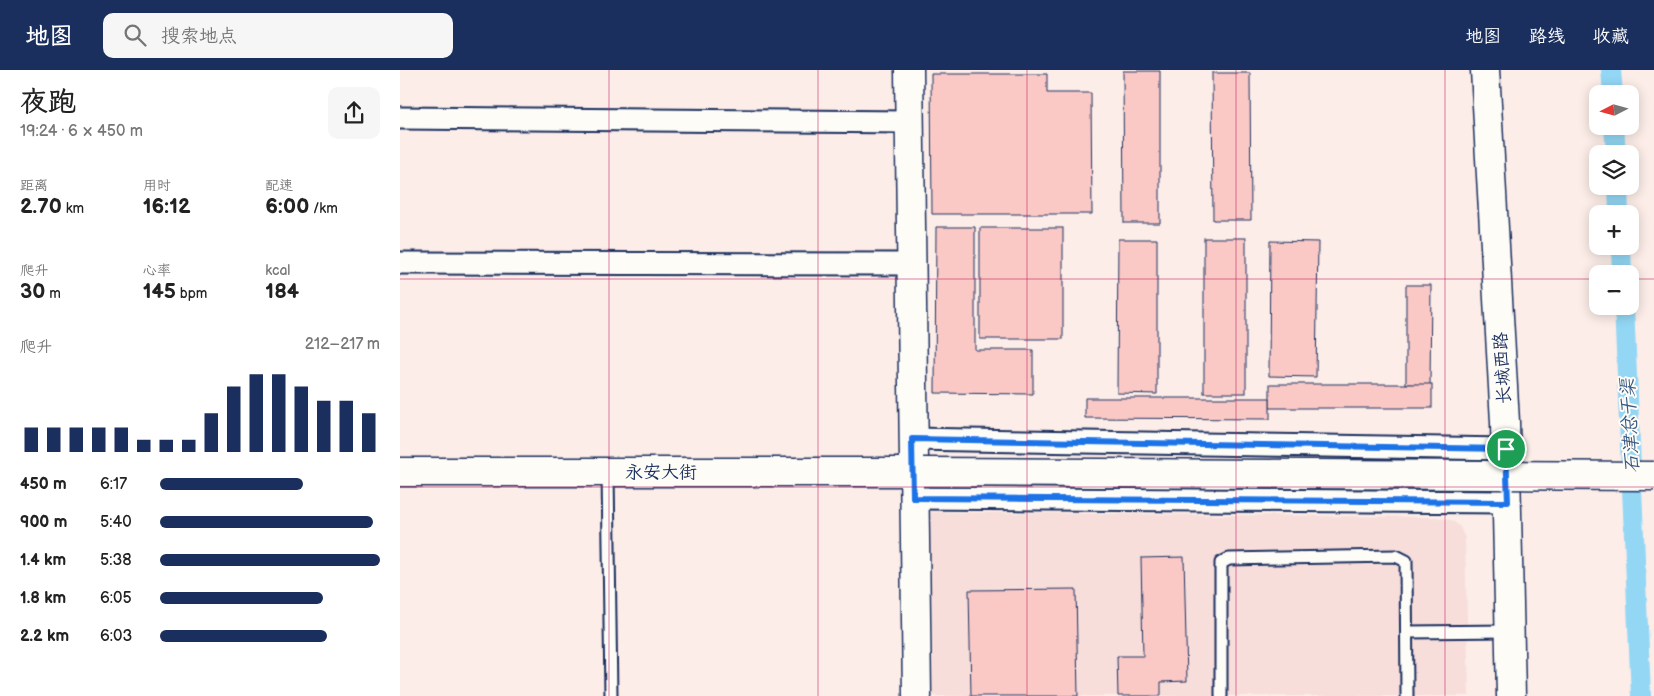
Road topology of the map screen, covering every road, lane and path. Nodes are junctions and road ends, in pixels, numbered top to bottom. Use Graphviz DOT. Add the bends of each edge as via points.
graph roads {
  1 [pos="910,70"];
  2 [pos="1485,70"];
  3 [pos="400,118"];
  4 [pos="910,122"];
  5 [pos="400,263"];
  6 [pos="911,264"];
  7 [pos="912,439"];
  8 [pos="1506,449"];
  9 [pos="400,472"];
  10 [pos="608,472"];
  11 [pos="1654,476"];
  12 [pos="916,480"];
  13 [pos="1508,502"];
  14 [pos="1510,631"];
  15 [pos="1406,632"];
  16 [pos="611,696"];
  17 [pos="917,696"];
  18 [pos="1221,696"];
  19 [pos="1407,696"];
  20 [pos="1511,696"];
  1 -- 4 [label="street"];
  2 -- 8 [label="street, 长城西路"];
  3 -- 4 [label="street"];
  4 -- 6 [label="street"];
  5 -- 6 [label="street"];
  6 -- 7 [label="street"];
  7 -- 8 [label="street"];
  7 -- 12 [label="street"];
  8 -- 13 [label="street, 长城西路"];
  9 -- 10 [label="street, 永安大街"];
  10 -- 12 [label="street, 永安大街"];
  10 -- 16 [label="lane"];
  11 -- 12 [label="street, 永安大街, bridge"];
  12 -- 13 [label="street"];
  12 -- 17 [label="street"];
  13 -- 14 [label="street, 长城西路"];
  14 -- 15 [label="lane"];
  14 -- 20 [label="street, 长城西路"];
  15 -- 18 [label="lane" via="1406,561 1396,556 1229,558 1221,564"];
  15 -- 19 [label="lane"];
}
